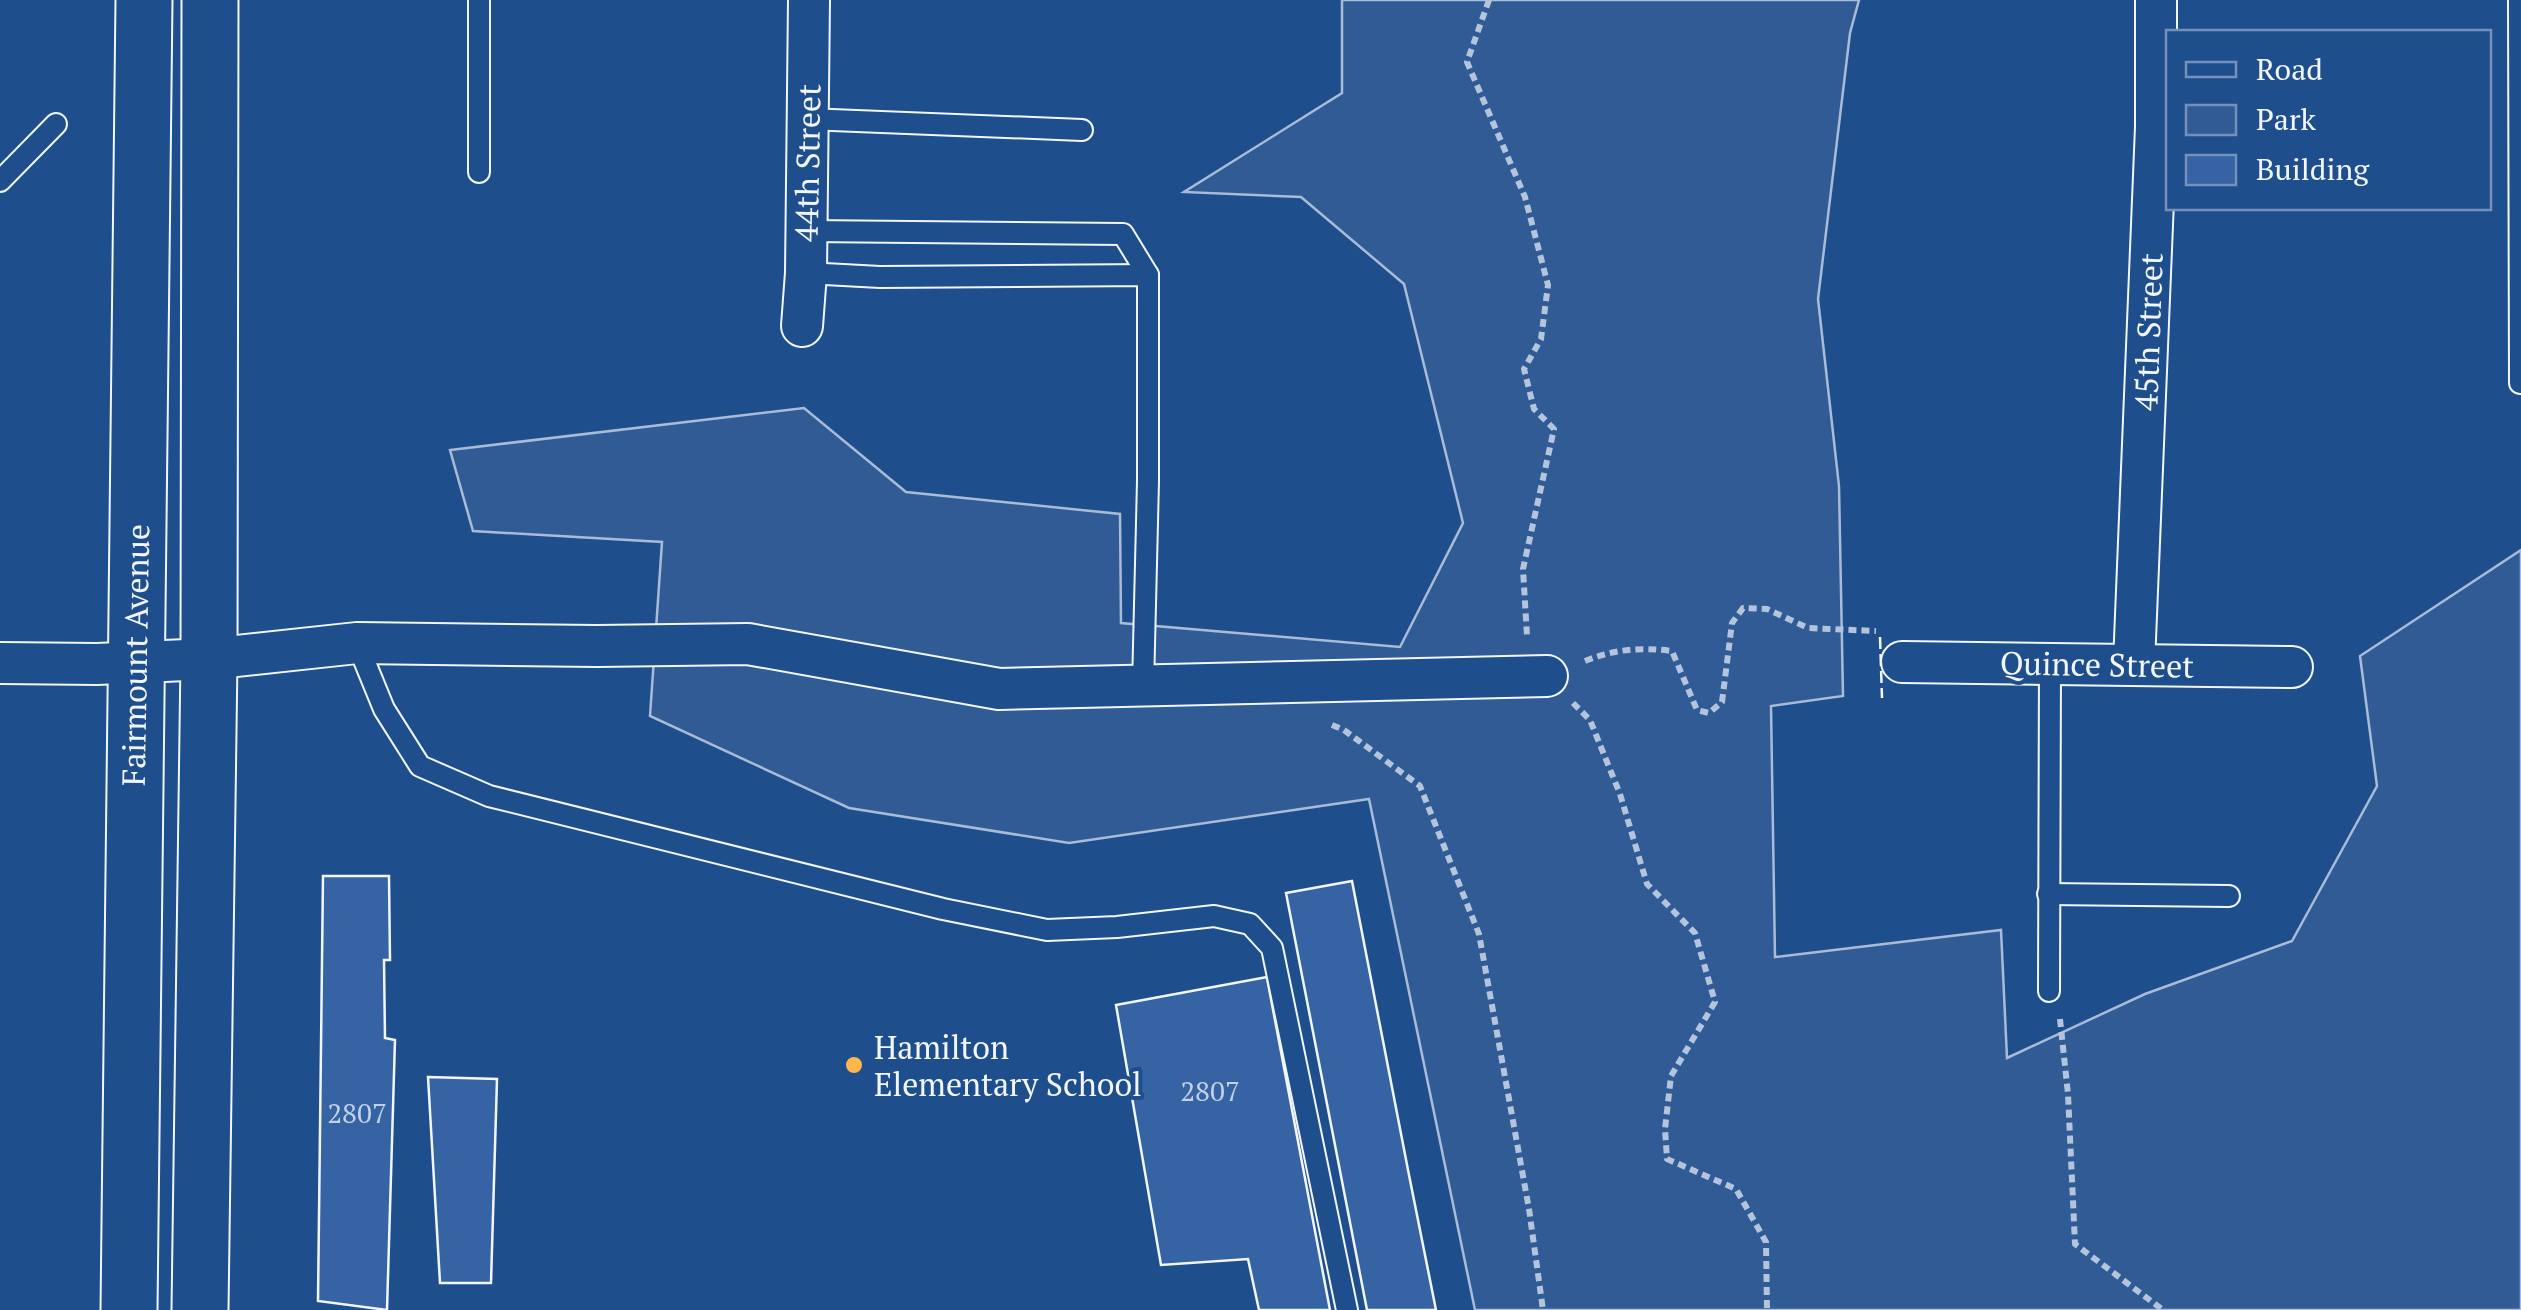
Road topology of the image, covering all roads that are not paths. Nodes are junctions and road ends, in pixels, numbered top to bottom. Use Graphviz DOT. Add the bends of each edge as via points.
graph roads {
  1 [pos="144,0"];
  2 [pos="210,0"];
  3 [pos="479,0"];
  4 [pos="809,0"];
  5 [pos="2156,0"];
  6 [pos="2519,0"];
  7 [pos="808,119"];
  8 [pos="56,124"];
  9 [pos="2162,127"];
  10 [pos="1082,130"];
  11 [pos="479,172"];
  12 [pos="0,181"];
  13 [pos="807,231"];
  14 [pos="806,272"];
  15 [pos="1148,275"];
  16 [pos="802,326"];
  17 [pos="2520,383"];
  18 [pos="358,642"];
  19 [pos="1894,646"];
  20 [pos="209,659"];
  21 [pos="134,662"];
  22 [pos="0,663"];
  23 [pos="2050,664"];
  24 [pos="2134,664"];
  25 [pos="2292,667"];
  26 [pos="1547,676"];
  27 [pos="1143,687"];
  28 [pos="2048,894"];
  29 [pos="2229,896"];
  30 [pos="2049,992"];
  31 [pos="129,1310"];
  32 [pos="200,1310"];
  33 [pos="1347,1310"];
  1 -- 21 [label="main road, Fairmount Avenue"];
  2 -- 20 [label="main road"];
  3 -- 11 [label="lane"];
  4 -- 7 [label="street, 44th Street"];
  5 -- 9 [label="street, 45th Street"];
  6 -- 17 [label="lane"];
  7 -- 10 [label="lane"];
  7 -- 13 [label="street, 44th Street"];
  8 -- 12 [label="lane"];
  9 -- 24 [label="street, 45th Street"];
  13 -- 14 [label="street, 44th Street"];
  13 -- 15 [label="lane" via="1123,234"];
  14 -- 15 [label="lane"];
  14 -- 16 [label="street, 44th Street"];
  15 -- 27 [label="lane"];
  18 -- 20 [label="street"];
  18 -- 27 [label="street" via="748,644 999,689"];
  18 -- 33 [label="lane" via="384,709 420,766 489,796 1047,930 1214,916 1250,924 1272,948"];
  19 -- 23 [label="street, Quince Street"];
  20 -- 21 [label="street"];
  20 -- 32 [label="main road"];
  21 -- 22 [label="street"];
  21 -- 31 [label="main road, Fairmount Avenue"];
  23 -- 24 [label="street, Quince Street"];
  23 -- 28 [label="lane"];
  24 -- 25 [label="street, Quince Street"];
  26 -- 27 [label="street"];
  28 -- 29 [label="lane"];
  28 -- 30 [label="lane"];
}
